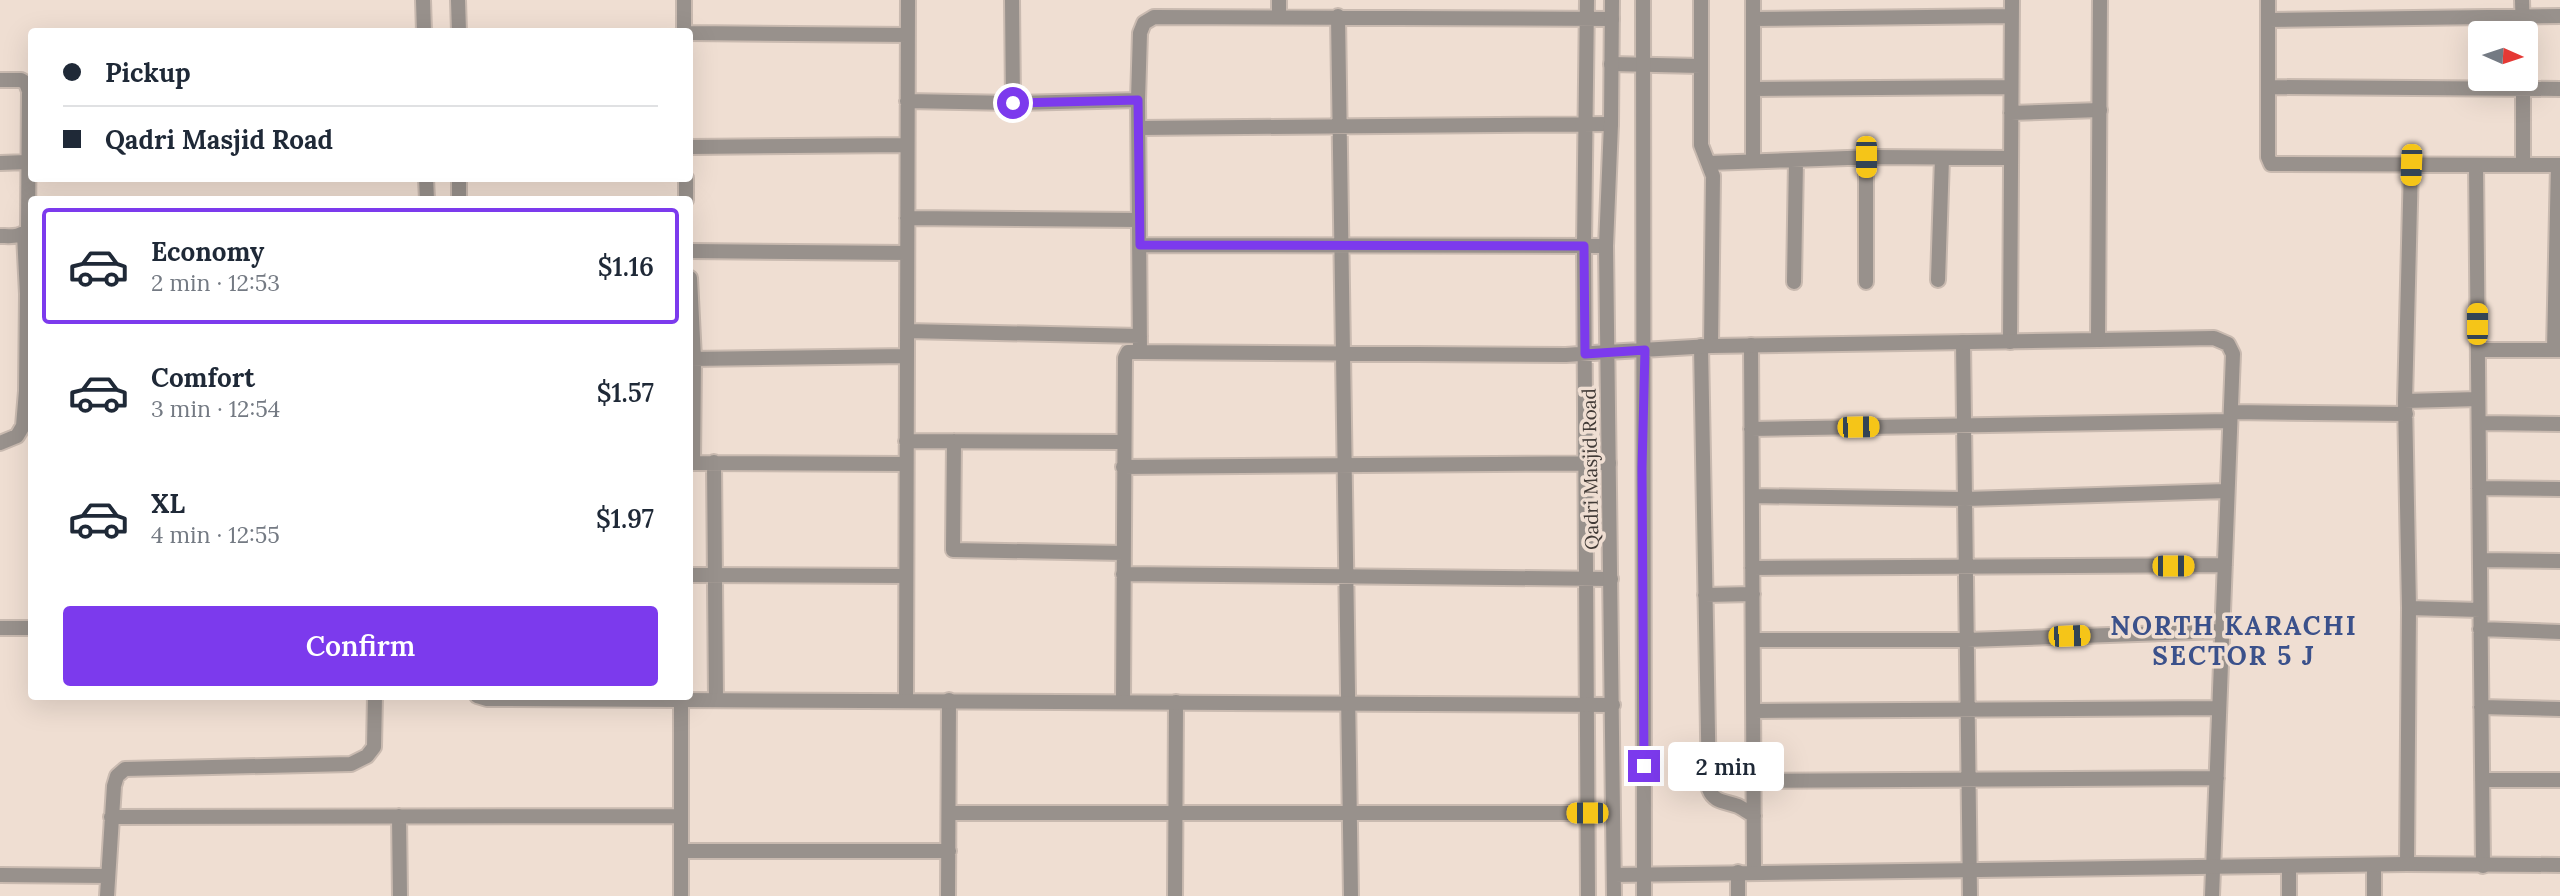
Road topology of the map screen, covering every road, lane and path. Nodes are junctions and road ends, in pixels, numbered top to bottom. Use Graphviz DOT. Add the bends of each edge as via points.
graph roads {
  1 [pos="423,0"];
  2 [pos="458,0"];
  3 [pos="684,0"];
  4 [pos="908,0"];
  5 [pos="1012,0"];
  6 [pos="1279,0"];
  7 [pos="1587,0"];
  8 [pos="1612,0"];
  9 [pos="1643,0"];
  10 [pos="1701,0"];
  11 [pos="1753,0"];
  12 [pos="2012,0"];
  13 [pos="2100,0"];
  14 [pos="2268,0"];
  15 [pos="2522,0"];
  16 [pos="1338,16"];
  17 [pos="2011,16"];
  18 [pos="2523,16"];
  19 [pos="2560,16"];
  20 [pos="1279,17"];
  21 [pos="1587,19"];
  22 [pos="1612,19"];
  23 [pos="1753,19"];
  24 [pos="2268,20"];
  25 [pos="2523,21"];
  26 [pos="424,28"];
  27 [pos="459,28"];
  28 [pos="684,28"];
  29 [pos="693,33"];
  30 [pos="908,36"];
  31 [pos="1611,64"];
  32 [pos="1644,65"];
  33 [pos="1701,66"];
  34 [pos="0,80"];
  35 [pos="2468,85"];
  36 [pos="2538,86"];
  37 [pos="2011,87"];
  38 [pos="2268,87"];
  39 [pos="28,88"];
  40 [pos="1753,89"];
  41 [pos="2560,89"];
  42 [pos="2523,91"];
  43 [pos="907,100"];
  44 [pos="1138,100"];
  45 [pos="1013,103"];
  46 [pos="2100,110"];
  47 [pos="2011,113"];
  48 [pos="1586,124"];
  49 [pos="1611,124"];
  50 [pos="1339,126"];
  51 [pos="1139,128"];
  52 [pos="907,145"];
  53 [pos="693,147"];
  54 [pos="1866,157"];
  55 [pos="1942,158"];
  56 [pos="2011,158"];
  57 [pos="1796,160"];
  58 [pos="1753,161"];
  59 [pos="28,162"];
  60 [pos="0,163"];
  61 [pos="1709,163"];
  62 [pos="2411,165"];
  63 [pos="2476,165"];
  64 [pos="2523,165"];
  65 [pos="2559,165"];
  66 [pos="907,218"];
  67 [pos="1139,220"];
  68 [pos="24,234"];
  69 [pos="0,236"];
  70 [pos="1140,245"];
  71 [pos="1341,246"];
  72 [pos="1584,246"];
  73 [pos="1606,246"];
  74 [pos="693,251"];
  75 [pos="907,253"];
  76 [pos="1938,280"];
  77 [pos="1794,282"];
  78 [pos="1866,282"];
  79 [pos="907,331"];
  80 [pos="1140,337"];
  81 [pos="2098,340"];
  82 [pos="1964,342"];
  83 [pos="2010,342"];
  84 [pos="1751,345"];
  85 [pos="1706,346"];
  86 [pos="1645,350"];
  87 [pos="2478,350"];
  88 [pos="2557,350"];
  89 [pos="1140,352"];
  90 [pos="1608,352"];
  91 [pos="1585,354"];
  92 [pos="1343,355"];
  93 [pos="907,356"];
  94 [pos="693,359"];
  95 [pos="2478,399"];
  96 [pos="2406,408"];
  97 [pos="2230,417"];
  98 [pos="2480,423"];
  99 [pos="1965,424"];
  100 [pos="2560,424"];
  101 [pos="1751,429"];
  102 [pos="906,441"];
  103 [pos="954,441"];
  104 [pos="1123,442"];
  105 [pos="0,443"];
  106 [pos="714,462"];
  107 [pos="693,463"];
  108 [pos="1587,463"];
  109 [pos="1609,463"];
  110 [pos="906,464"];
  111 [pos="1345,465"];
  112 [pos="1123,467"];
  113 [pos="2479,488"];
  114 [pos="2560,489"];
  115 [pos="2228,491"];
  116 [pos="1752,496"];
  117 [pos="1965,499"];
  118 [pos="1123,553"];
  119 [pos="2480,559"];
  120 [pos="2560,561"];
  121 [pos="2225,565"];
  122 [pos="1752,568"];
  123 [pos="1966,568"];
  124 [pos="1123,574"];
  125 [pos="693,575"];
  126 [pos="715,575"];
  127 [pos="906,576"];
  128 [pos="1346,576"];
  129 [pos="1588,579"];
  130 [pos="1611,579"];
  131 [pos="1753,594"];
  132 [pos="1705,595"];
  133 [pos="2409,608"];
  134 [pos="2480,610"];
  135 [pos="0,628"];
  136 [pos="28,628"];
  137 [pos="2480,629"];
  138 [pos="2222,631"];
  139 [pos="2560,632"];
  140 [pos="1753,640"];
  141 [pos="1967,640"];
  142 [pos="693,699"];
  143 [pos="376,700"];
  144 [pos="681,700"];
  145 [pos="716,700"];
  146 [pos="905,700"];
  147 [pos="949,700"];
  148 [pos="1123,701"];
  149 [pos="1176,702"];
  150 [pos="1348,702"];
  151 [pos="1586,705"];
  152 [pos="1613,705"];
  153 [pos="2482,707"];
  154 [pos="2219,708"];
  155 [pos="1968,709"];
  156 [pos="2560,709"];
  157 [pos="1754,711"];
  158 [pos="2217,778"];
  159 [pos="1969,780"];
  160 [pos="2482,780"];
  161 [pos="2560,780"];
  162 [pos="1754,781"];
  163 [pos="949,813"];
  164 [pos="1174,813"];
  165 [pos="1349,813"];
  166 [pos="1587,813"];
  167 [pos="1612,813"];
  168 [pos="399,816"];
  169 [pos="681,816"];
  170 [pos="1754,816"];
  171 [pos="111,817"];
  172 [pos="948,850"];
  173 [pos="681,851"];
  174 [pos="2407,864"];
  175 [pos="2560,865"];
  176 [pos="2374,866"];
  177 [pos="2483,866"];
  178 [pos="2289,867"];
  179 [pos="2213,868"];
  180 [pos="1970,870"];
  181 [pos="1738,872"];
  182 [pos="1754,872"];
  183 [pos="1644,874"];
  184 [pos="0,875"];
  185 [pos="1614,875"];
  186 [pos="108,876"];
  187 [pos="107,896"];
  188 [pos="400,896"];
  189 [pos="681,896"];
  190 [pos="948,896"];
  191 [pos="1175,896"];
  192 [pos="1351,896"];
  193 [pos="1588,896"];
  194 [pos="1614,896"];
  195 [pos="1644,896"];
  196 [pos="1738,896"];
  197 [pos="1970,896"];
  198 [pos="2212,896"];
  199 [pos="2289,896"];
  200 [pos="2374,896"];
  1 -- 26 [label="street"];
  2 -- 27 [label="street"];
  3 -- 28 [label="street"];
  4 -- 30 [label="street"];
  5 -- 45 [label="street"];
  6 -- 20 [label="street"];
  7 -- 21 [label="street"];
  8 -- 22 [label="street, Qadri Masjid Road"];
  9 -- 32 [label="street"];
  10 -- 33 [label="street"];
  11 -- 23 [label="street"];
  12 -- 17 [label="street"];
  13 -- 46 [label="street"];
  14 -- 24 [label="street"];
  15 -- 18 [label="street"];
  16 -- 20 [label="street"];
  16 -- 21 [label="street"];
  16 -- 50 [label="street"];
  17 -- 23 [label="street"];
  17 -- 37 [label="street"];
  18 -- 19 [label="street"];
  18 -- 24 [label="street"];
  18 -- 25 [label="street"];
  20 -- 44 [label="street" via="1154,17 1144,23 1140,33"];
  21 -- 22 [label="street"];
  21 -- 48 [label="street"];
  22 -- 31 [label="street, Qadri Masjid Road"];
  23 -- 40 [label="street"];
  24 -- 38 [label="street"];
  29 -- 30 [label="street"];
  30 -- 43 [label="street"];
  31 -- 32 [label="street"];
  31 -- 49 [label="street, Qadri Masjid Road"];
  32 -- 33 [label="street"];
  32 -- 86 [label="street"];
  33 -- 61 [label="street" via="1701,145"];
  34 -- 39 [label="street" via="21,80"];
  35 -- 38 [label="street"];
  36 -- 41 [label="street"];
  37 -- 40 [label="street"];
  37 -- 47 [label="street"];
  38 -- 62 [label="street" via="2271,164"];
  40 -- 58 [label="street"];
  42 -- 64 [label="street"];
  43 -- 45 [label="street"];
  43 -- 52 [label="street"];
  44 -- 45 [label="street"];
  44 -- 51 [label="street"];
  46 -- 47 [label="street"];
  46 -- 81 [label="street"];
  47 -- 56 [label="street"];
  48 -- 49 [label="street"];
  48 -- 50 [label="street"];
  48 -- 72 [label="street"];
  49 -- 73 [label="street, Qadri Masjid Road"];
  50 -- 51 [label="street"];
  50 -- 71 [label="street"];
  51 -- 67 [label="street"];
  52 -- 53 [label="street"];
  52 -- 66 [label="street"];
  54 -- 55 [label="street"];
  54 -- 57 [label="street"];
  54 -- 78 [label="street"];
  55 -- 56 [label="street"];
  55 -- 76 [label="street"];
  56 -- 83 [label="street"];
  57 -- 58 [label="street"];
  57 -- 77 [label="street"];
  58 -- 61 [label="street"];
  59 -- 60 [label="street"];
  59 -- 68 [label="street" via="28,229"];
  61 -- 85 [label="street" via="1713,176"];
  62 -- 63 [label="street"];
  62 -- 96 [label="street"];
  63 -- 64 [label="street"];
  63 -- 87 [label="street"];
  64 -- 65 [label="street"];
  65 -- 88 [label="street"];
  66 -- 67 [label="street"];
  66 -- 75 [label="street"];
  67 -- 70 [label="street"];
  68 -- 69 [label="street"];
  68 -- 105 [label="street" via="23,426 17,436"];
  70 -- 71 [label="street"];
  70 -- 80 [label="street"];
  71 -- 72 [label="street"];
  71 -- 92 [label="street"];
  72 -- 73 [label="street"];
  72 -- 91 [label="street"];
  73 -- 90 [label="street, Qadri Masjid Road"];
  74 -- 75 [label="street"];
  75 -- 79 [label="street"];
  79 -- 80 [label="street"];
  79 -- 93 [label="street"];
  80 -- 89 [label="street"];
  81 -- 83 [label="street"];
  81 -- 97 [label="street" via="2214,338 2228,344 2233,354"];
  82 -- 83 [label="street"];
  82 -- 84 [label="street"];
  82 -- 99 [label="street"];
  84 -- 85 [label="street"];
  84 -- 101 [label="street"];
  85 -- 86 [label="street"];
  85 -- 132 [label="street"];
  86 -- 90 [label="street"];
  86 -- 183 [label="street"];
  87 -- 88 [label="street"];
  87 -- 95 [label="street"];
  89 -- 92 [label="street"];
  89 -- 104 [label="street" via="1128,352 1125,358"];
  90 -- 91 [label="street"];
  90 -- 109 [label="street, Qadri Masjid Road"];
  91 -- 92 [label="street"];
  91 -- 108 [label="street"];
  92 -- 111 [label="street"];
  93 -- 94 [label="street"];
  93 -- 102 [label="street"];
  95 -- 96 [label="street"];
  95 -- 98 [label="street"];
  96 -- 97 [label="street"];
  96 -- 133 [label="street"];
  97 -- 99 [label="street"];
  97 -- 115 [label="street"];
  98 -- 100 [label="street"];
  98 -- 113 [label="street"];
  99 -- 101 [label="street"];
  99 -- 117 [label="street"];
  101 -- 116 [label="street"];
  102 -- 103 [label="street"];
  102 -- 110 [label="street"];
  103 -- 104 [label="street"];
  103 -- 118 [label="street" via="953,550"];
  104 -- 112 [label="street"];
  106 -- 107 [label="street"];
  106 -- 110 [label="street"];
  106 -- 126 [label="street"];
  108 -- 109 [label="street"];
  108 -- 111 [label="street"];
  108 -- 129 [label="street"];
  109 -- 130 [label="street, Qadri Masjid Road"];
  110 -- 127 [label="street"];
  111 -- 112 [label="street"];
  111 -- 128 [label="street"];
  112 -- 118 [label="street"];
  113 -- 114 [label="street"];
  113 -- 119 [label="street"];
  115 -- 117 [label="street"];
  115 -- 121 [label="street"];
  116 -- 117 [label="street"];
  116 -- 122 [label="street"];
  117 -- 123 [label="street"];
  118 -- 124 [label="street"];
  119 -- 120 [label="street"];
  119 -- 134 [label="street"];
  121 -- 123 [label="street"];
  121 -- 138 [label="street"];
  122 -- 123 [label="street"];
  122 -- 131 [label="street"];
  123 -- 141 [label="street"];
  124 -- 128 [label="street"];
  124 -- 148 [label="street"];
  125 -- 126 [label="street"];
  126 -- 127 [label="street"];
  126 -- 145 [label="street"];
  127 -- 146 [label="street"];
  128 -- 129 [label="street"];
  128 -- 150 [label="street"];
  129 -- 130 [label="street"];
  129 -- 151 [label="street"];
  130 -- 152 [label="street, Qadri Masjid Road"];
  131 -- 132 [label="street"];
  131 -- 140 [label="street"];
  132 -- 170 [label="street" via="1709,789 1719,801"];
  133 -- 134 [label="street"];
  133 -- 174 [label="street"];
  134 -- 137 [label="street"];
  135 -- 136 [label="street"];
  137 -- 139 [label="street"];
  137 -- 153 [label="street"];
  138 -- 141 [label="street"];
  138 -- 154 [label="street"];
  140 -- 141 [label="street"];
  140 -- 157 [label="street"];
  141 -- 155 [label="street"];
  142 -- 145 [label="street"];
  143 -- 171 [label="street" via="374,747 367,757 351,764 125,769 117,776"];
  144 -- 169 [label="street"];
  145 -- 146 [label="street"];
  146 -- 147 [label="street"];
  147 -- 148 [label="street"];
  147 -- 163 [label="street"];
  148 -- 149 [label="street"];
  149 -- 150 [label="street"];
  149 -- 164 [label="street"];
  150 -- 151 [label="street"];
  150 -- 165 [label="street"];
  151 -- 152 [label="street"];
  151 -- 166 [label="street"];
  152 -- 167 [label="street, Qadri Masjid Road"];
  153 -- 156 [label="street"];
  153 -- 160 [label="street"];
  154 -- 155 [label="street"];
  154 -- 158 [label="street"];
  155 -- 157 [label="street"];
  155 -- 159 [label="street"];
  157 -- 162 [label="street"];
  158 -- 159 [label="street"];
  158 -- 179 [label="street"];
  159 -- 162 [label="street"];
  159 -- 180 [label="street"];
  160 -- 161 [label="street"];
  160 -- 177 [label="street"];
  162 -- 170 [label="street"];
  163 -- 164 [label="street"];
  163 -- 172 [label="street"];
  164 -- 165 [label="street"];
  164 -- 191 [label="street"];
  165 -- 166 [label="street"];
  165 -- 192 [label="street"];
  166 -- 167 [label="street"];
  166 -- 193 [label="street"];
  167 -- 185 [label="street, Qadri Masjid Road"];
  168 -- 169 [label="street"];
  168 -- 171 [label="street"];
  168 -- 188 [label="street"];
  169 -- 173 [label="street"];
  170 -- 182 [label="street"];
  171 -- 186 [label="street"];
  172 -- 173 [label="street"];
  172 -- 190 [label="street"];
  173 -- 189 [label="street"];
  174 -- 176 [label="street"];
  174 -- 177 [label="street"];
  175 -- 177 [label="street"];
  176 -- 178 [label="street"];
  176 -- 200 [label="street"];
  178 -- 179 [label="street"];
  178 -- 199 [label="street"];
  179 -- 180 [label="street"];
  179 -- 198 [label="street"];
  180 -- 182 [label="street"];
  180 -- 197 [label="street"];
  181 -- 182 [label="street"];
  181 -- 183 [label="street"];
  181 -- 196 [label="street"];
  183 -- 185 [label="street"];
  183 -- 195 [label="street"];
  184 -- 186 [label="street"];
  185 -- 194 [label="street, Qadri Masjid Road"];
  186 -- 187 [label="street"];
}
